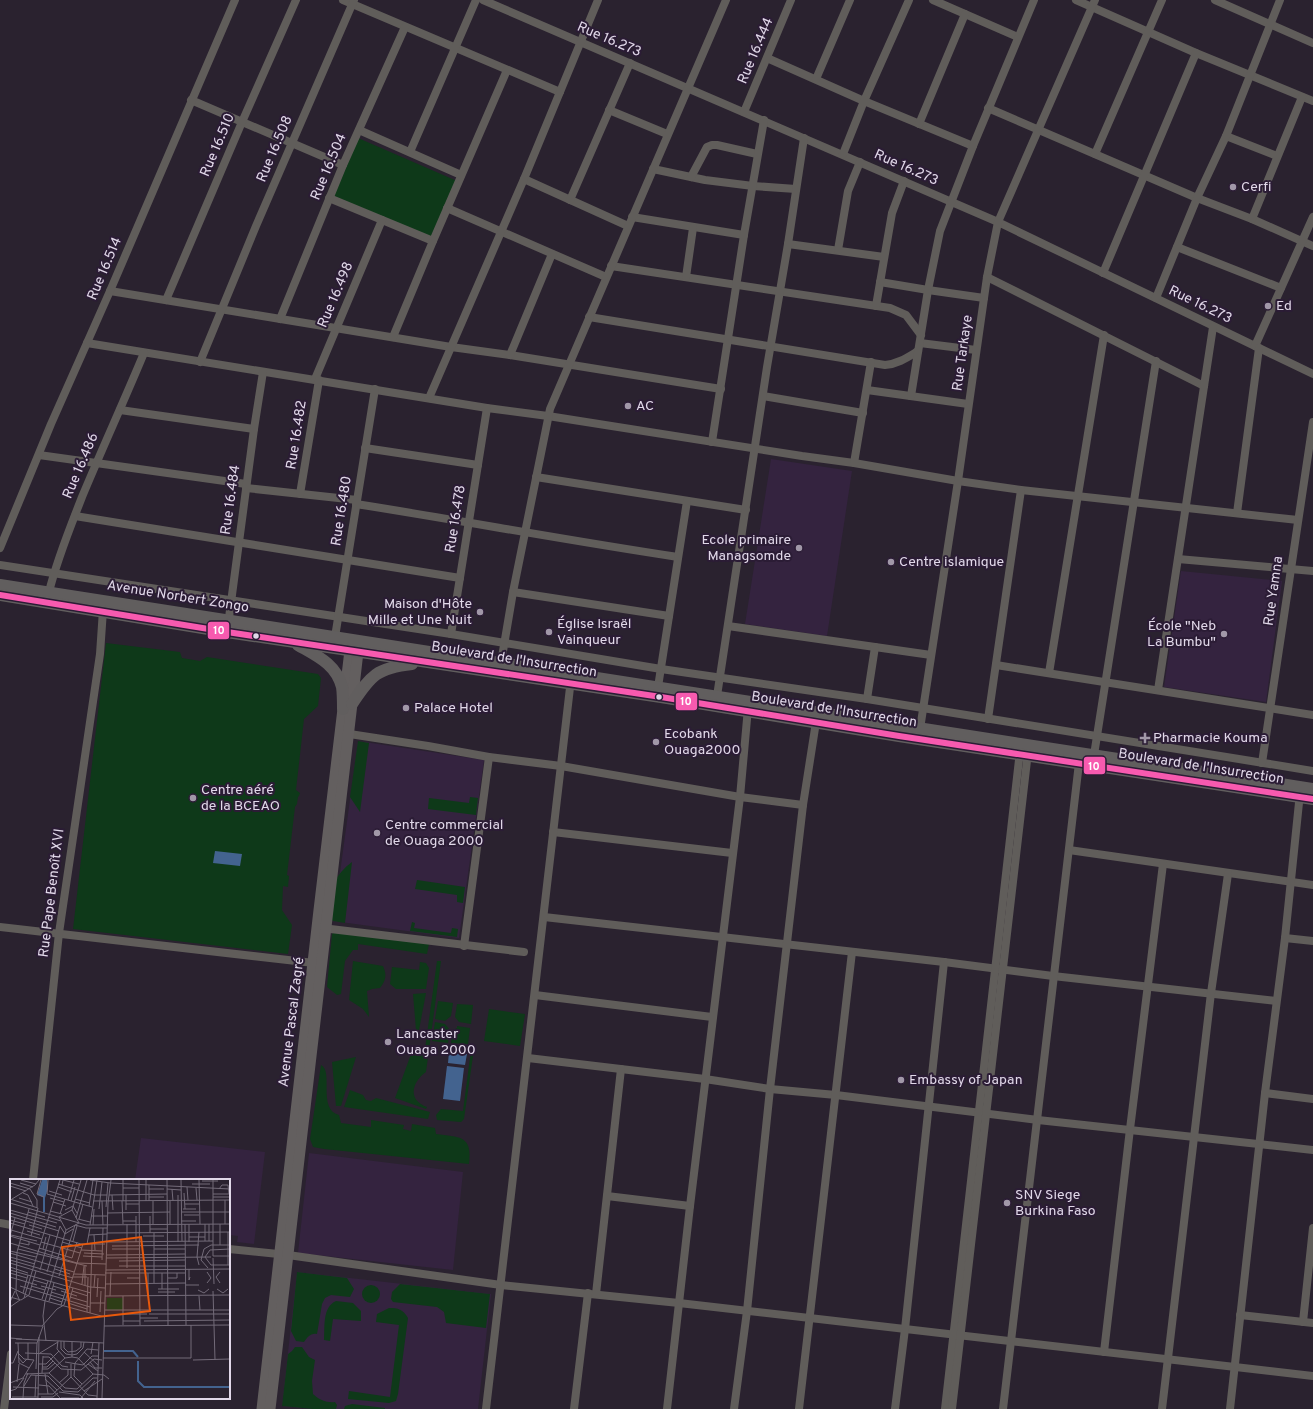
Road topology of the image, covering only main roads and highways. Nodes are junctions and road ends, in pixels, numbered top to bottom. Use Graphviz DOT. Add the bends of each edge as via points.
graph roads {
  1 [pos="0,584"];
  2 [pos="0,594"];
  3 [pos="228,626"];
  4 [pos="291,640"];
  5 [pos="355,645"];
  6 [pos="426,662"];
  7 [pos="571,679"];
  8 [pos="748,706"];
  9 [pos="348,707"];
  10 [pos="1024,750"];
  11 [pos="1313,789"];
  12 [pos="1300,792"];
  13 [pos="1313,799"];
  14 [pos="322,928"];
  15 [pos="284,1255"];
  16 [pos="267,1409"];
  1 -- 3 [label="main road, Avenue Norbert Zongo"];
  2 -- 3 [label="main road, Avenue Norbert Zongo"];
  3 -- 4 [label="main road, Avenue Norbert Zongo"];
  3 -- 5 [label="main road, Avenue Norbert Zongo" via="335,637"];
  4 -- 5 [label="main road, Avenue Norbert Zongo"];
  4 -- 9 [label="main road" via="318,656 334,670"];
  5 -- 6 [label="main road, Boulevard de l'Insurrection"];
  5 -- 7 [label="main road, Boulevard de l'Insurrection" via="501,663"];
  5 -- 9 [label="main road, Avenue Pascal Zagré"];
  6 -- 7 [label="main road, Boulevard de l'Insurrection"];
  6 -- 9 [label="main road" via="395,666 380,671 368,680"];
  7 -- 8 [label="main road, Boulevard de l'Insurrection"];
  7 -- 8 [label="main road, Boulevard de l'Insurrection" via="658,687 717,696"];
  8 -- 10 [label="main road, Boulevard de l'Insurrection" via="920,729"];
  8 -- 10 [label="main road, Boulevard de l'Insurrection" via="816,722"];
  9 -- 14 [label="main road, Avenue Pascal Zagré"];
  10 -- 12 [label="main road, Boulevard de l'Insurrection" via="1079,763"];
  10 -- 12 [label="main road, Boulevard de l'Insurrection" via="1094,755"];
  11 -- 12 [label="main road, Boulevard de l'Insurrection"];
  12 -- 13 [label="main road, Boulevard de l'Insurrection"];
  14 -- 15 [label="main road, Avenue Pascal Zagré"];
  14 -- 15 [label="main road, Avenue Pascal Zagré" via="314,963"];
  15 -- 16 [label="main road, Avenue Pascal Zagré"];
}
